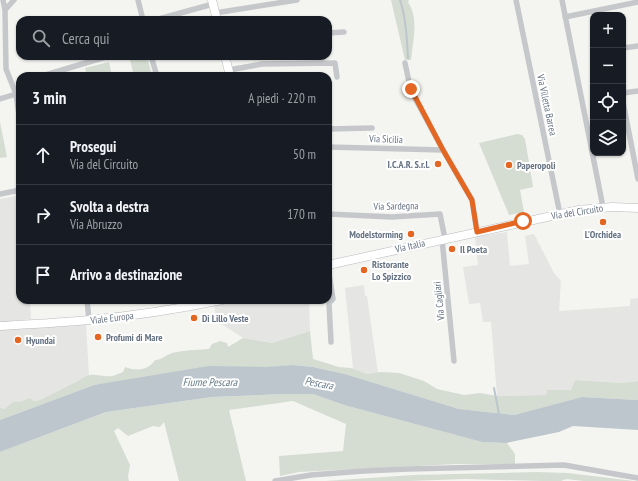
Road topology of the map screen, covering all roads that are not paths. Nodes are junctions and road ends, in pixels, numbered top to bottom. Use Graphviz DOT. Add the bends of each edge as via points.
graph roads {
  1 [pos="3,0"];
  2 [pos="14,0"];
  3 [pos="138,0"];
  4 [pos="297,0"];
  5 [pos="516,0"];
  6 [pos="562,0"];
  7 [pos="631,1"];
  8 [pos="638,2"];
  9 [pos="214,9"];
  10 [pos="5,10"];
  11 [pos="142,16"];
  12 [pos="176,16"];
  13 [pos="565,17"];
  14 [pos="344,32"];
  15 [pos="332,33"];
  16 [pos="638,46"];
  17 [pos="626,48"];
  18 [pos="96,60"];
  19 [pos="152,60"];
  20 [pos="227,60"];
  21 [pos="405,63"];
  22 [pos="55,72"];
  23 [pos="156,72"];
  24 [pos="230,72"];
  25 [pos="234,72"];
  26 [pos="337,77"];
  27 [pos="16,88"];
  28 [pos="638,91"];
  29 [pos="16,93"];
  30 [pos="626,93"];
  31 [pos="0,99"];
  32 [pos="626,117"];
  33 [pos="372,128"];
  34 [pos="332,129"];
  35 [pos="332,147"];
  36 [pos="443,150"];
  37 [pos="638,179"];
  38 [pos="16,191"];
  39 [pos="0,194"];
  40 [pos="603,207"];
  41 [pos="638,208"];
  42 [pos="332,214"];
  43 [pos="560,214"];
  44 [pos="492,228"];
  45 [pos="477,232"];
  46 [pos="443,239"];
  47 [pos="332,264"];
  48 [pos="87,304"];
  49 [pos="203,304"];
  50 [pos="330,304"];
  51 [pos="89,320"];
  52 [pos="0,326"];
  53 [pos="332,342"];
  54 [pos="454,360"];
  55 [pos="638,478"];
  56 [pos="275,481"];
  1 -- 10 [label="street"];
  2 -- 10 [label="street"];
  3 -- 11 [label="street"];
  4 -- 9 [label="street"];
  5 -- 43 [label="street, Via Villetta Barrea"];
  6 -- 13 [label="street"];
  7 -- 8 [label="street"];
  7 -- 13 [label="street"];
  9 -- 12 [label="street"];
  10 -- 27 [label="street" via="6,69"];
  13 -- 40 [label="street"];
  14 -- 15 [label="street"];
  16 -- 17 [label="street"];
  18 -- 22 [label="street"];
  19 -- 23 [label="street"];
  20 -- 24 [label="main road"];
  21 -- 36 [label="street" via="412,91"];
  25 -- 26 [label="street" via="262,64 335,63"];
  28 -- 30 [label="street"];
  29 -- 31 [label="street"];
  32 -- 37 [label="street"];
  33 -- 34 [label="street"];
  35 -- 36 [label="street, Via Sicilia"];
  36 -- 45 [label="street" via="472,200"];
  38 -- 39 [label="street"];
  40 -- 41 [label="main road, Via del Circuito"];
  40 -- 43 [label="main road, Via del Circuito"];
  42 -- 46 [label="street, Via Sardegna" via="392,217 440,214"];
  43 -- 44 [label="main road, Via del Circuito"];
  44 -- 45 [label="main road, Via Italia"];
  45 -- 46 [label="main road, Via Italia"];
  46 -- 47 [label="main road, Via Italia"];
  46 -- 54 [label="street, Via Cagliari"];
  48 -- 51 [label="street"];
  49 -- 51 [label="main road, Viale Europa"];
  50 -- 53 [label="street"];
  51 -- 52 [label="main road, Viale Europa"];
  55 -- 56 [label="street" via="564,465 400,469 311,475"];
}
